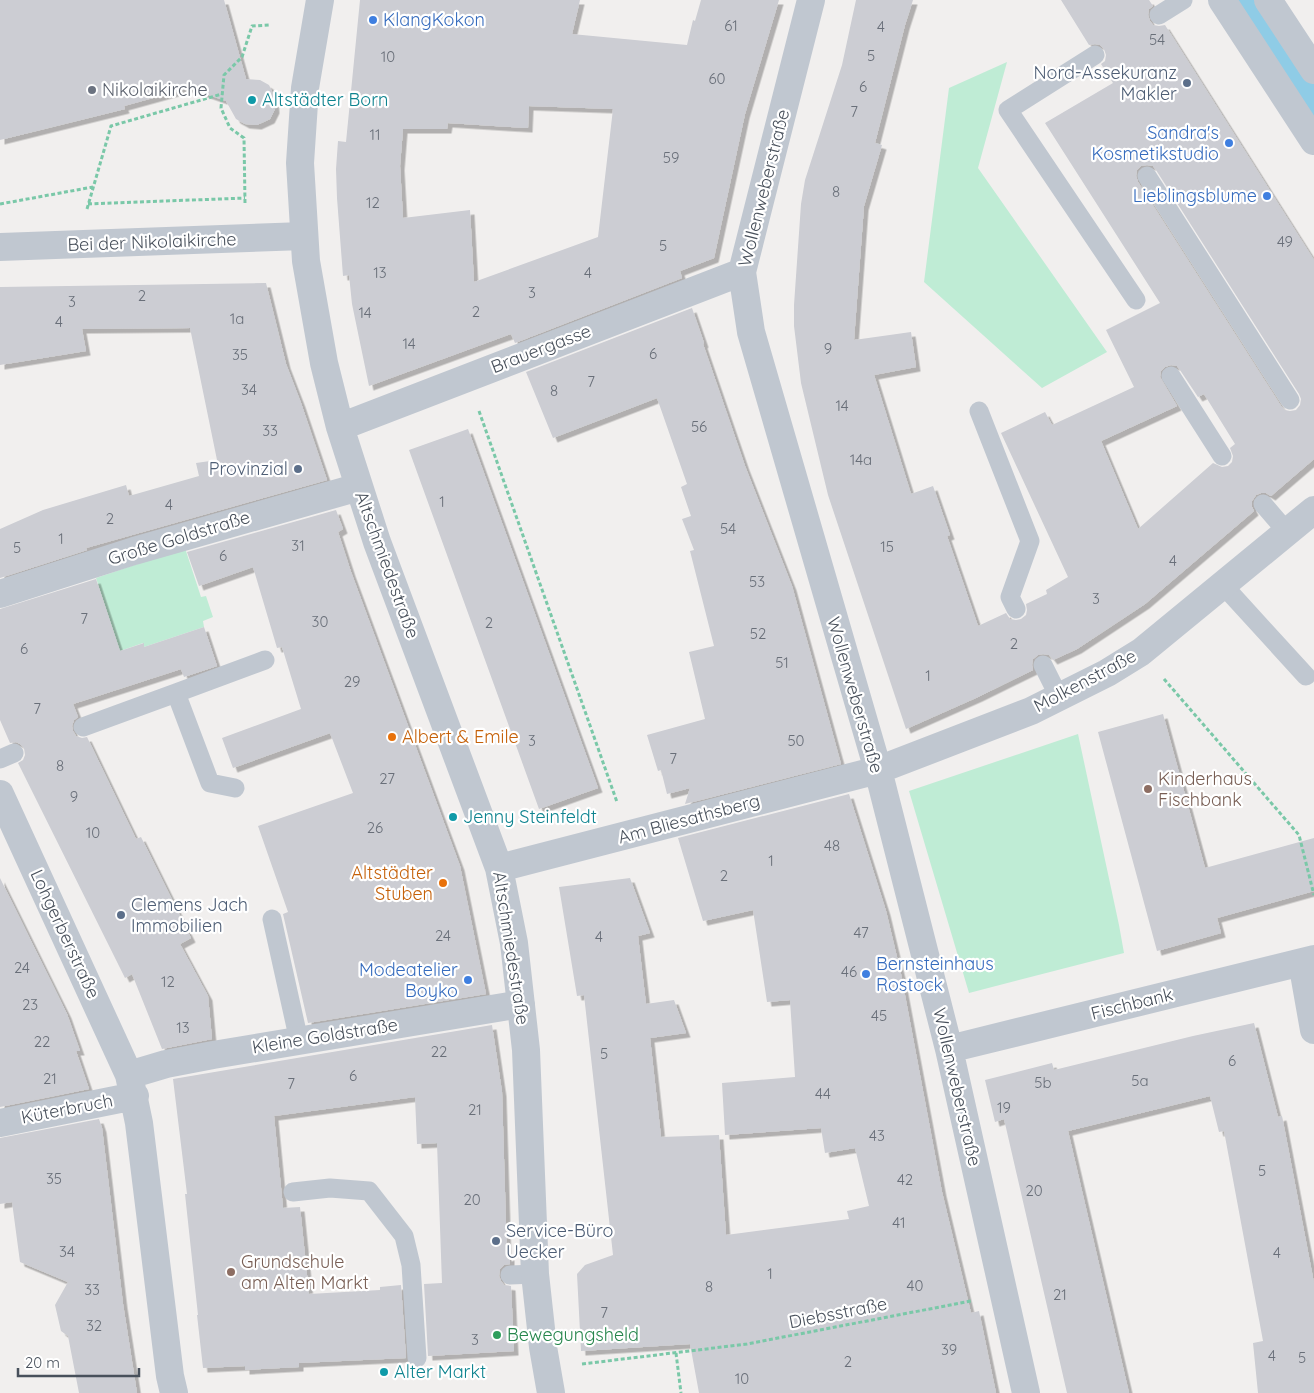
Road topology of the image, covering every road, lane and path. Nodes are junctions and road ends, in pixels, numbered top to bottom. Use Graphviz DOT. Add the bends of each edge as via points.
graph roads {
  1 [pos="320,0"];
  2 [pos="811,0"];
  3 [pos="1183,0"];
  4 [pos="1222,0"];
  5 [pos="1268,0"];
  6 [pos="1159,15"];
  7 [pos="269,25"];
  8 [pos="1095,55"];
  9 [pos="1314,70"];
  10 [pos="222,94"];
  11 [pos="1314,140"];
  12 [pos="1147,176"];
  13 [pos="93,187"];
  14 [pos="245,198"];
  15 [pos="0,204"];
  16 [pos="245,206"];
  17 [pos="304,236"];
  18 [pos="0,247"];
  19 [pos="742,272"];
  20 [pos="1136,300"];
  21 [pos="1170,376"];
  22 [pos="466,378"];
  23 [pos="1290,400"];
  24 [pos="979,411"];
  25 [pos="340,427"];
  26 [pos="1222,456"];
  27 [pos="359,487"];
  28 [pos="1263,504"];
  29 [pos="1314,510"];
  30 [pos="1287,532"];
  31 [pos="1223,585"];
  32 [pos="0,594"];
  33 [pos="1016,609"];
  34 [pos="1141,652"];
  35 [pos="265,660"];
  36 [pos="1043,665"];
  37 [pos="1306,676"];
  38 [pos="176,693"];
  39 [pos="1059,697"];
  40 [pos="83,727"];
  41 [pos="878,770"];
  42 [pos="609,780"];
  43 [pos="235,788"];
  44 [pos="0,794"];
  45 [pos="500,868"];
  46 [pos="1314,895"];
  47 [pos="272,919"];
  48 [pos="1308,961"];
  49 [pos="521,1004"];
  50 [pos="1314,1030"];
  51 [pos="299,1041"];
  52 [pos="949,1049"];
  53 [pos="132,1085"];
  54 [pos="0,1123"];
  55 [pos="293,1192"];
  56 [pos="1004,1294"];
  57 [pos="676,1352"];
  58 [pos="418,1358"];
  59 [pos="547,1369"];
  60 [pos="174,1393"];
  61 [pos="681,1393"];
  62 [pos="1026,1393"];
  1 -- 17 [label="street, Altschmiedestraße" via="306,88 300,163"];
  2 -- 19 [label="street, Wollenweberstraße"];
  3 -- 6 [label="lane"];
  4 -- 11 [label="street"];
  5 -- 9 [label="street"];
  7 -- 10 [label="path" via="252,26 242,57 224,75"];
  8 -- 20 [label="lane" via="1008,110"];
  10 -- 13 [label="path" via="111,126"];
  10 -- 14 [label="path" via="221,108 230,128 244,138"];
  12 -- 23 [label="lane"];
  13 -- 14 [label="path" via="88,204"];
  13 -- 15 [label="path"];
  14 -- 16 [label="path"];
  17 -- 18 [label="street, Bei der Nikolaikirche"];
  17 -- 25 [label="street, Altschmiedestraße" via="324,363"];
  19 -- 22 [label="street, Brauergasse"];
  19 -- 41 [label="street, Wollenweberstraße" via="751,332"];
  21 -- 26 [label="lane"];
  22 -- 25 [label="street, Brauergasse"];
  22 -- 42 [label="path"];
  24 -- 33 [label="lane" via="1030,541 1010,597"];
  25 -- 27 [label="street, Altschmiedestraße"];
  27 -- 32 [label="street, Große Goldstraße" via="134,551"];
  27 -- 45 [label="street, Altschmiedestraße"];
  28 -- 30 [label="lane"];
  29 -- 30 [label="street, Molkenstraße"];
  30 -- 31 [label="street, Molkenstraße"];
  31 -- 34 [label="street, Molkenstraße"];
  31 -- 37 [label="lane"];
  34 -- 39 [label="street, Molkenstraße"];
  34 -- 46 [label="path" via="1299,835"];
  35 -- 38 [label="lane"];
  36 -- 39 [label="lane"];
  38 -- 40 [label="lane"];
  38 -- 43 [label="lane" via="210,783"];
  39 -- 41 [label="street, Molkenstraße"];
  41 -- 45 [label="street, Am Bliesathsberg"];
  41 -- 52 [label="street, Wollenweberstraße"];
  44 -- 53 [label="street, Lohgerberstraße"];
  45 -- 49 [label="street, Altschmiedestraße"];
  47 -- 51 [label="lane"];
  48 -- 50 [label="street"];
  48 -- 52 [label="street, Fischbank"];
  49 -- 51 [label="street, Kleine Goldstraße"];
  49 -- 59 [label="street, Altschmiedestraße" via="526,1050 522,1275"];
  51 -- 53 [label="street, Kleine Goldstraße" via="166,1064"];
  52 -- 56 [label="street, Wollenweberstraße"];
  53 -- 54 [label="street, Küterbruch"];
  53 -- 60 [label="street"];
  55 -- 58 [label="lane" via="330,1188 369,1192 404,1236 411,1264"];
  56 -- 57 [label="path, Diebsstraße" via="747,1344"];
  56 -- 62 [label="street, Wollenweberstraße"];
  57 -- 59 [label="path"];
  57 -- 61 [label="path"];
}
